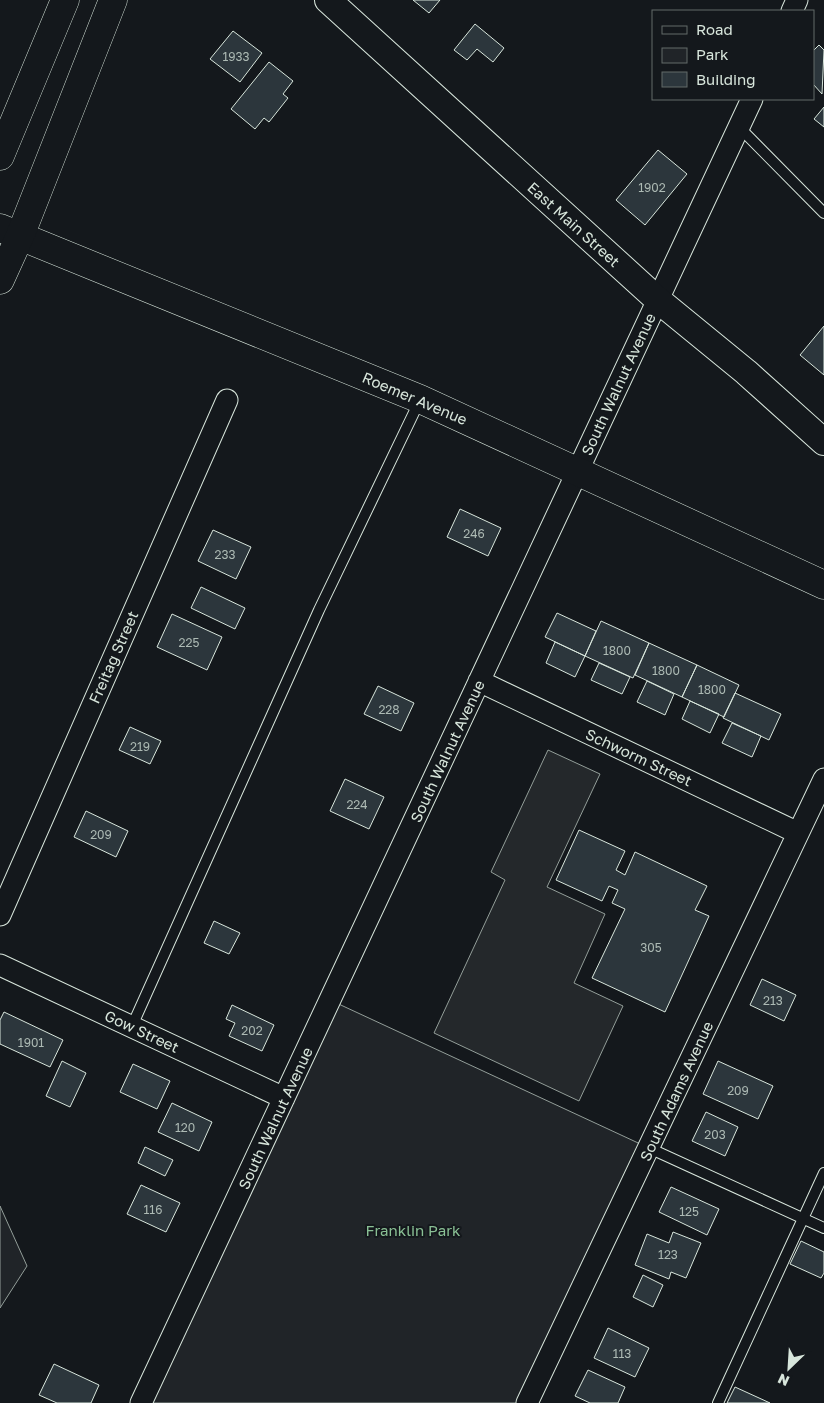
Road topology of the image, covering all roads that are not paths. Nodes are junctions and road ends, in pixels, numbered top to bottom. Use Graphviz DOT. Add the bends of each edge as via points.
graph roads {
  1 [pos="65,0"];
  2 [pos="113,0"];
  3 [pos="328,0"];
  4 [pos="752,100"];
  5 [pos="739,127"];
  6 [pos="0,156"];
  7 [pos="824,213"];
  8 [pos="10,232"];
  9 [pos="0,280"];
  10 [pos="658,300"];
  11 [pos="420,399"];
  12 [pos="227,400"];
  13 [pos="824,442"];
  14 [pos="578,471"];
  15 [pos="824,585"];
  16 [pos="479,681"];
  17 [pos="824,779"];
  18 [pos="798,833"];
  19 [pos="0,915"];
  20 [pos="0,965"];
  21 [pos="132,1026"];
  22 [pos="284,1098"];
  23 [pos="649,1148"];
  24 [pos="824,1173"];
  25 [pos="803,1218"];
  26 [pos="824,1228"];
  27 [pos="141,1403"];
  28 [pos="527,1403"];
  29 [pos="718,1403"];
  1 -- 6 [label="main road"];
  2 -- 8 [label="main road"];
  3 -- 10 [label="street, East Main Street"];
  4 -- 5 [label="street, South Walnut Avenue"];
  5 -- 7 [label="lane"];
  5 -- 10 [label="street, South Walnut Avenue"];
  8 -- 9 [label="main road"];
  8 -- 11 [label="main road, Roemer Avenue"];
  10 -- 13 [label="street, East Main Street"];
  10 -- 14 [label="street, South Walnut Avenue"];
  11 -- 14 [label="main road, Roemer Avenue"];
  11 -- 21 [label="lane" via="319,610"];
  12 -- 19 [label="street, Freitag Street"];
  14 -- 15 [label="main road, Roemer Avenue"];
  14 -- 16 [label="street, South Walnut Avenue"];
  16 -- 18 [label="street, Schworm Street"];
  16 -- 22 [label="street, South Walnut Avenue"];
  17 -- 18 [label="street, South Adams Avenue"];
  18 -- 23 [label="street, South Adams Avenue"];
  20 -- 21 [label="street, Gow Street"];
  21 -- 22 [label="street, Gow Street"];
  22 -- 27 [label="street, South Walnut Avenue"];
  23 -- 25 [label="lane"];
  23 -- 28 [label="street, South Adams Avenue"];
  24 -- 25 [label="lane"];
  25 -- 26 [label="lane"];
  25 -- 29 [label="lane"];
}
